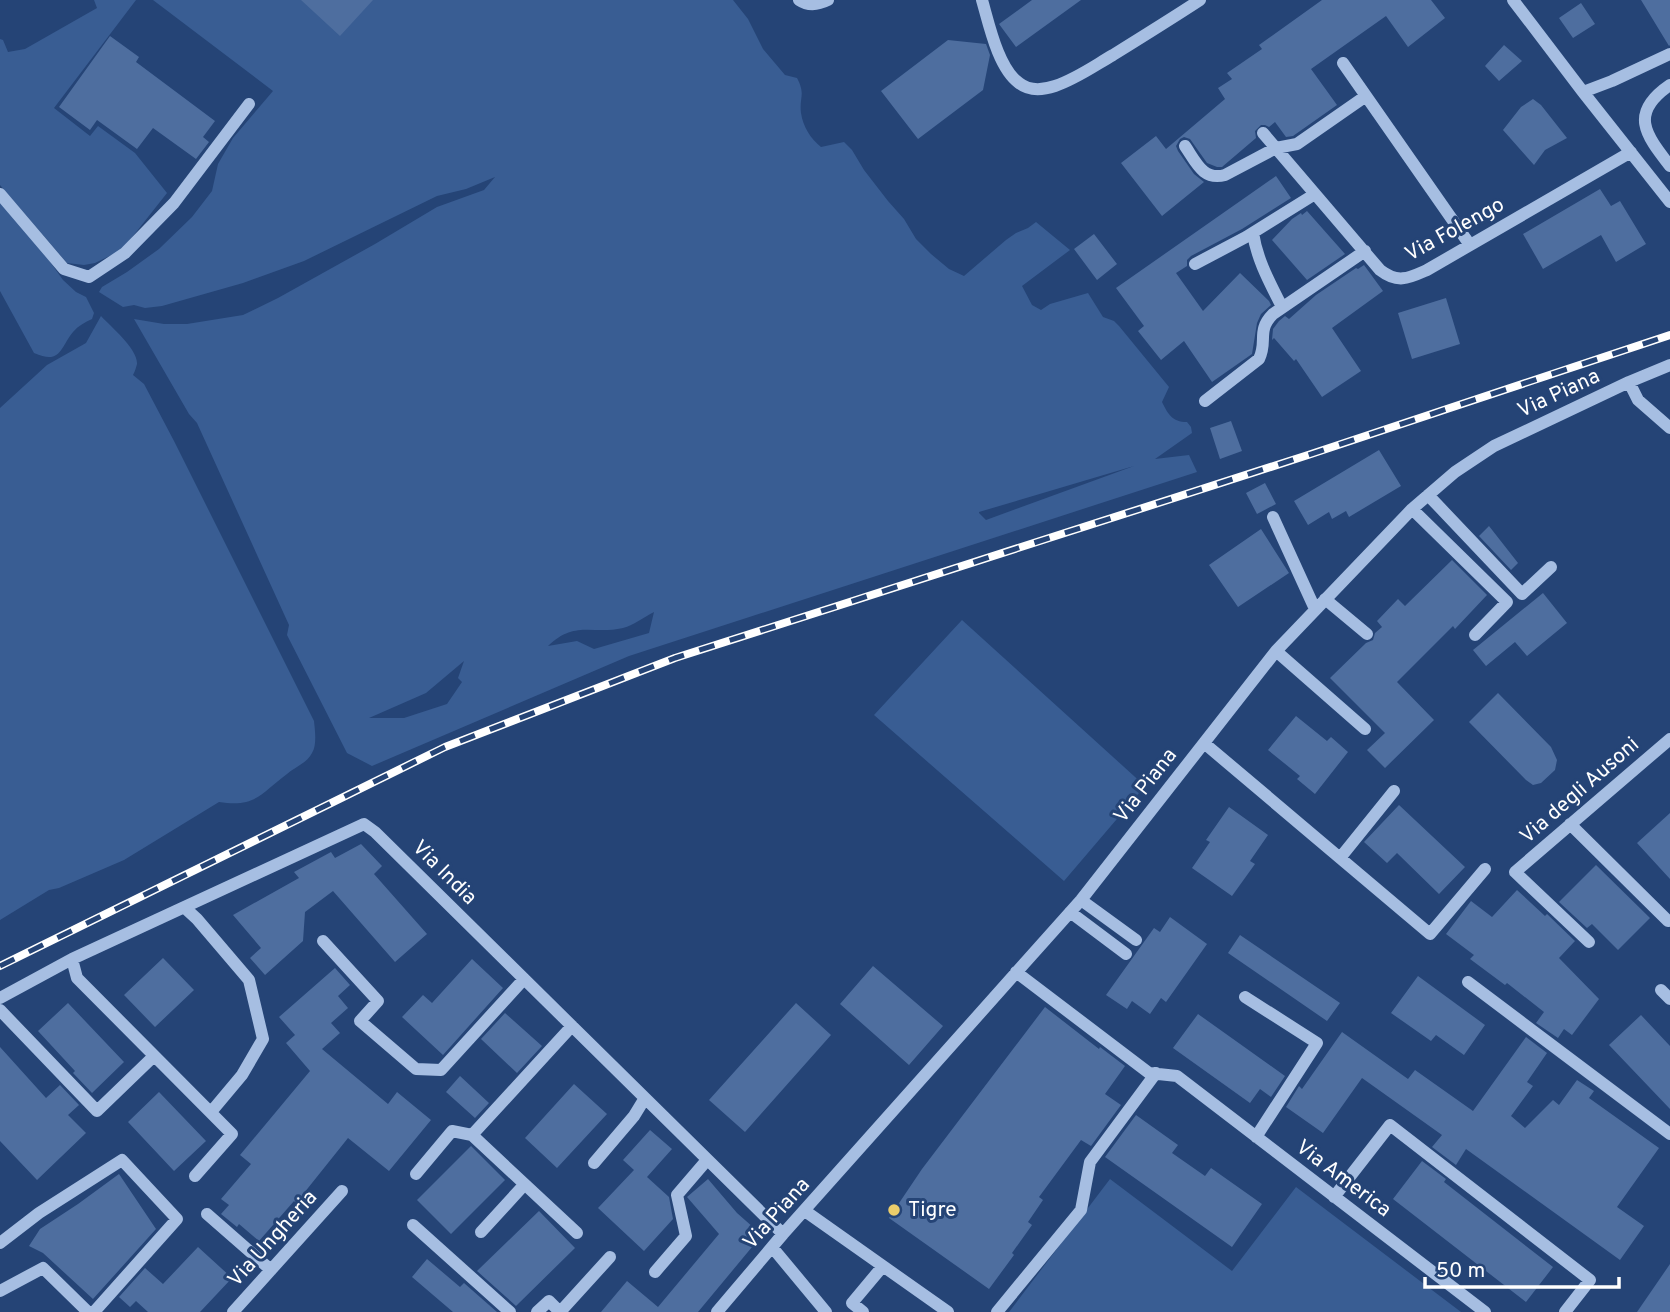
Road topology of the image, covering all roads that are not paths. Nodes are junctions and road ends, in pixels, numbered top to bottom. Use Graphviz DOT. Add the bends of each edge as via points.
graph roads {
  1 [pos="799,0"];
  2 [pos="828,0"];
  3 [pos="982,0"];
  4 [pos="1200,0"];
  5 [pos="1513,0"];
  6 [pos="1670,54"];
  7 [pos="1343,63"];
  8 [pos="1670,85"];
  9 [pos="1583,92"];
  10 [pos="1366,96"];
  11 [pos="249,104"];
  12 [pos="1263,133"];
  13 [pos="1185,146"];
  14 [pos="1276,148"];
  15 [pos="1631,152"];
  16 [pos="1670,166"];
  17 [pos="0,194"];
  18 [pos="1315,194"];
  19 [pos="1670,202"];
  20 [pos="1253,233"];
  21 [pos="1470,245"];
  22 [pos="1365,251"];
  23 [pos="1195,264"];
  24 [pos="1282,307"];
  25 [pos="1670,365"];
  26 [pos="1629,382"];
  27 [pos="1205,401"];
  28 [pos="1670,428"];
  29 [pos="1428,495"];
  30 [pos="1412,509"];
  31 [pos="1273,517"];
  32 [pos="1551,567"];
  33 [pos="1325,599"];
  34 [pos="1315,609"];
  35 [pos="1367,635"];
  36 [pos="1475,635"];
  37 [pos="1276,651"];
  38 [pos="1365,729"];
  39 [pos="1670,739"];
  40 [pos="1205,743"];
  41 [pos="1394,791"];
  42 [pos="1570,824"];
  43 [pos="1340,858"];
  44 [pos="1485,869"];
  45 [pos="1080,900"];
  46 [pos="185,908"];
  47 [pos="1070,912"];
  48 [pos="1668,921"];
  49 [pos="1136,940"];
  50 [pos="323,941"];
  51 [pos="1589,942"];
  52 [pos="1126,954"];
  53 [pos="72,959"];
  54 [pos="1016,972"];
  55 [pos="524,979"];
  56 [pos="1468,982"];
  57 [pos="1245,997"];
  58 [pos="0,998"];
  59 [pos="0,1010"];
  60 [pos="572,1026"];
  61 [pos="154,1056"];
  62 [pos="1156,1073"];
  63 [pos="645,1098"];
  64 [pos="211,1112"];
  65 [pos="1670,1134"];
  66 [pos="472,1135"];
  67 [pos="1256,1137"];
  68 [pos="707,1160"];
  69 [pos="594,1163"];
  70 [pos="416,1174"];
  71 [pos="195,1176"];
  72 [pos="524,1185"];
  73 [pos="342,1191"];
  74 [pos="1334,1197"];
  75 [pos="805,1210"];
  76 [pos="207,1214"];
  77 [pos="413,1225"];
  78 [pos="481,1232"];
  79 [pos="577,1233"];
  80 [pos="783,1234"];
  81 [pos="0,1242"];
  82 [pos="772,1247"];
  83 [pos="610,1257"];
  84 [pos="883,1266"];
  85 [pos="271,1270"];
  86 [pos="655,1272"];
  87 [pos="0,1291"];
  88 [pos="88,1312"];
  89 [pos="94,1312"];
  90 [pos="233,1312"];
  91 [pos="510,1312"];
  92 [pos="537,1312"];
  93 [pos="560,1312"];
  94 [pos="717,1312"];
  95 [pos="826,1312"];
  96 [pos="863,1312"];
  97 [pos="948,1312"];
  98 [pos="997,1312"];
  99 [pos="1485,1312"];
  100 [pos="1565,1312"];
  1 -- 2 [label="street" via="814,5"];
  3 -- 4 [label="street" via="1003,64 1026,88 1046,88 1083,73"];
  5 -- 9 [label="street"];
  6 -- 9 [label="street"];
  7 -- 10 [label="street"];
  8 -- 16 [label="street" via="1651,100 1645,118 1652,142"];
  9 -- 15 [label="street"];
  10 -- 14 [label="street" via="1297,144"];
  10 -- 21 [label="street"];
  11 -- 17 [label="street" via="174,202 125,253 89,277 64,268"];
  12 -- 14 [label="street, Via Folengo"];
  13 -- 14 [label="street" via="1205,173 1217,177"];
  14 -- 18 [label="street, Via Folengo"];
  15 -- 19 [label="street"];
  15 -- 21 [label="street, Via Folengo"];
  18 -- 20 [label="street"];
  18 -- 22 [label="street, Via Folengo"];
  20 -- 23 [label="street"];
  20 -- 24 [label="street" via="1262,267"];
  21 -- 22 [label="street, Via Folengo" via="1403,279 1385,274"];
  22 -- 24 [label="street"];
  24 -- 27 [label="street" via="1266,320 1259,359"];
  25 -- 26 [label="street, Via Piana"];
  26 -- 28 [label="street" via="1638,400"];
  26 -- 29 [label="street, Via Piana" via="1494,446"];
  29 -- 30 [label="street, Via Piana"];
  29 -- 32 [label="street" via="1522,594"];
  30 -- 33 [label="street, Via Piana"];
  30 -- 36 [label="street" via="1507,602"];
  31 -- 34 [label="street"];
  33 -- 34 [label="street, Via Piana"];
  33 -- 35 [label="street"];
  34 -- 37 [label="street, Via Piana"];
  37 -- 38 [label="street"];
  37 -- 40 [label="street, Via Piana"];
  39 -- 42 [label="street, Via degli Ausoni"];
  40 -- 43 [label="street"];
  40 -- 45 [label="street, Via Piana"];
  41 -- 43 [label="street"];
  42 -- 48 [label="street"];
  42 -- 51 [label="street, Via degli Ausoni" via="1516,872"];
  43 -- 44 [label="street" via="1430,934"];
  45 -- 47 [label="street, Via Piana"];
  45 -- 49 [label="street"];
  46 -- 53 [label="street, Via India"];
  46 -- 55 [label="street, Via India" via="364,824"];
  46 -- 64 [label="street" via="249,980 263,1039 242,1075"];
  47 -- 52 [label="street"];
  47 -- 54 [label="street, Via Piana"];
  50 -- 55 [label="street" via="378,1001 360,1021 416,1069 441,1070"];
  53 -- 58 [label="street, Via India"];
  53 -- 61 [label="street" via="77,978"];
  54 -- 62 [label="street" via="1149,1073"];
  54 -- 75 [label="street, Via Piana"];
  55 -- 60 [label="street, Via India"];
  56 -- 65 [label="street"];
  57 -- 67 [label="street" via="1317,1043"];
  59 -- 61 [label="street" via="97,1111"];
  60 -- 63 [label="street, Via India"];
  60 -- 66 [label="street"];
  61 -- 64 [label="street"];
  62 -- 67 [label="street, Via America" via="1177,1076"];
  62 -- 98 [label="street" via="1090,1162 1081,1210"];
  63 -- 68 [label="street, Via India"];
  63 -- 69 [label="street"];
  64 -- 71 [label="street" via="232,1134"];
  66 -- 70 [label="street" via="452,1131"];
  66 -- 72 [label="street"];
  67 -- 74 [label="street, Via America"];
  68 -- 80 [label="street, Via India"];
  68 -- 86 [label="street" via="677,1195 686,1236"];
  72 -- 78 [label="street"];
  72 -- 79 [label="street"];
  73 -- 85 [label="street, Via Ungheria"];
  74 -- 99 [label="street, Via America"];
  74 -- 100 [label="street" via="1390,1125 1590,1280"];
  75 -- 80 [label="street, Via Piana"];
  75 -- 84 [label="street"];
  76 -- 85 [label="street"];
  77 -- 91 [label="street"];
  80 -- 82 [label="street, Via Piana"];
  81 -- 89 [label="street" via="122,1160 177,1219"];
  82 -- 94 [label="street, Via Piana"];
  82 -- 95 [label="street"];
  83 -- 93 [label="street"];
  84 -- 96 [label="street" via="852,1303"];
  84 -- 97 [label="street"];
  85 -- 90 [label="street, Via Ungheria"];
  87 -- 88 [label="street" via="43,1268"];
  92 -- 93 [label="street" via="549,1301"];
}
